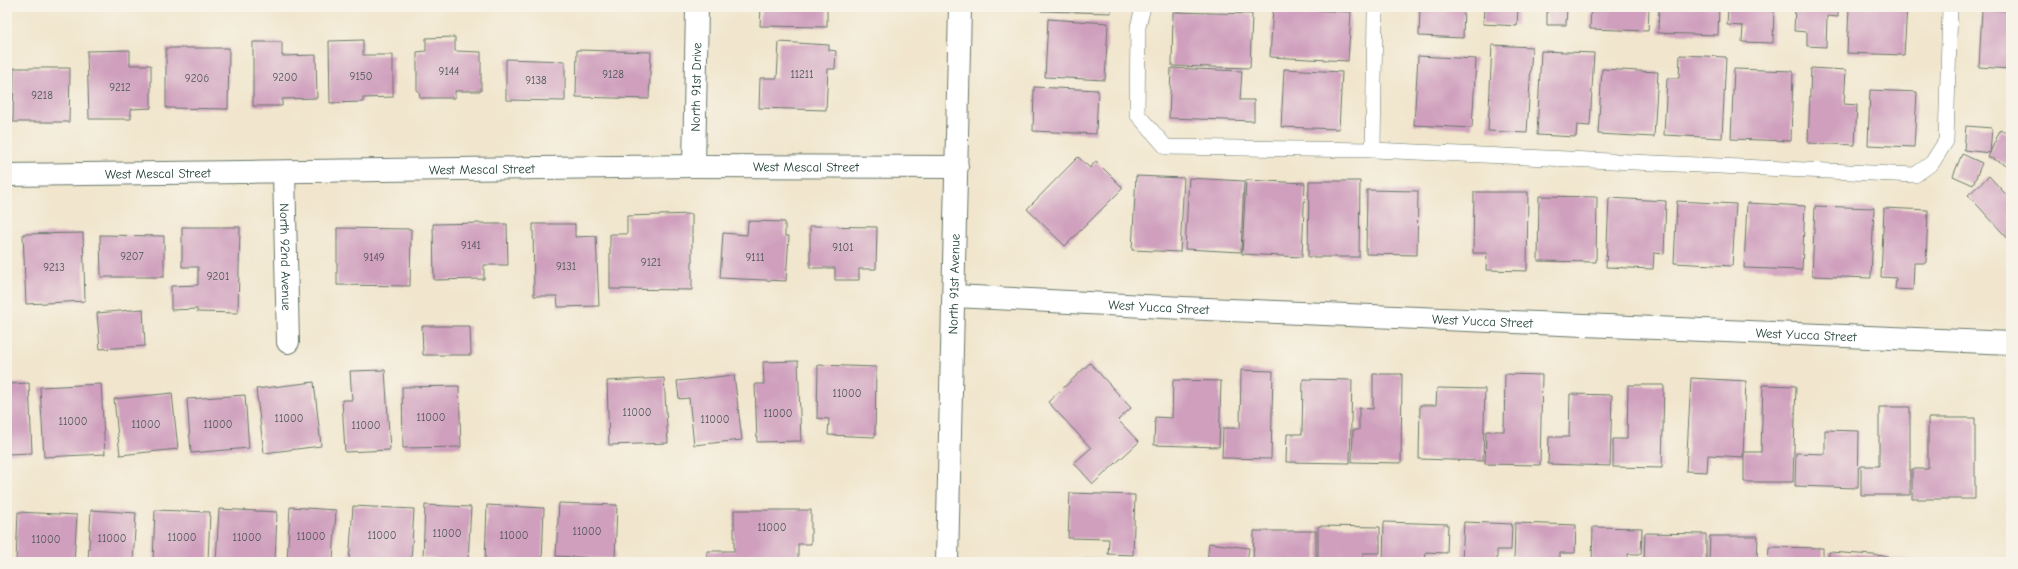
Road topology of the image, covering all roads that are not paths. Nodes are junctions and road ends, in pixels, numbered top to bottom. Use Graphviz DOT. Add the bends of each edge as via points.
graph roads {
  1 [pos="697,7"];
  2 [pos="960,7"];
  3 [pos="1143,7"];
  4 [pos="1377,7"];
  5 [pos="1950,7"];
  6 [pos="1373,150"];
  7 [pos="694,166"];
  8 [pos="957,167"];
  9 [pos="284,172"];
  10 [pos="7,175"];
  11 [pos="955,296"];
  12 [pos="288,342"];
  13 [pos="2011,343"];
  14 [pos="947,562"];
  1 -- 7 [label="street, North 91st Drive"];
  2 -- 8 [label="street, North 91st Avenue"];
  3 -- 6 [label="lane" via="1138,27 1137,114 1166,147"];
  4 -- 6 [label="lane"];
  5 -- 6 [label="lane" via="1946,141 1932,163 1915,175"];
  7 -- 8 [label="street, West Mescal Street"];
  7 -- 9 [label="street, West Mescal Street"];
  8 -- 11 [label="street, North 91st Avenue"];
  9 -- 10 [label="street, West Mescal Street"];
  9 -- 12 [label="street, North 92nd Avenue"];
  11 -- 13 [label="street, West Yucca Street"];
  11 -- 14 [label="street, North 91st Avenue"];
}
